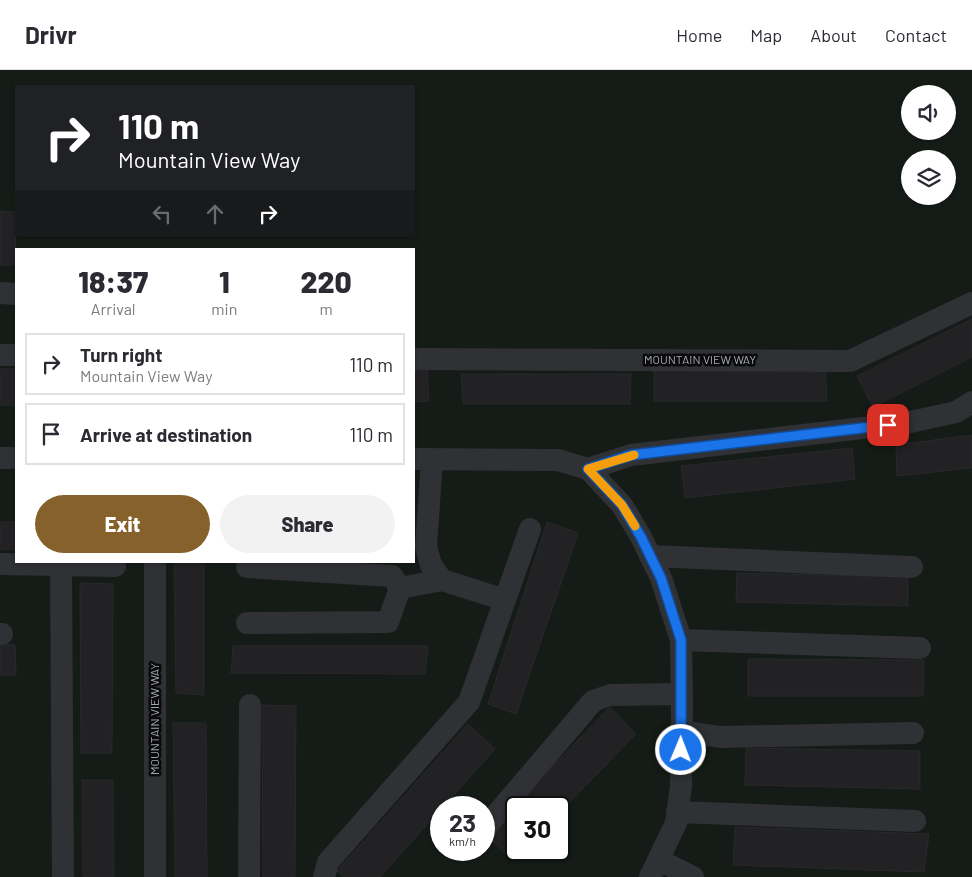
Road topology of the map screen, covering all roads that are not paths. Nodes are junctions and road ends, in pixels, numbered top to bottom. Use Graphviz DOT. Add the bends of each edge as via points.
graph roads {
  1 [pos="0,293"];
  2 [pos="15,294"];
  3 [pos="972,303"];
  4 [pos="0,355"];
  5 [pos="15,355"];
  6 [pos="415,358"];
  7 [pos="972,402"];
  8 [pos="0,458"];
  9 [pos="15,458"];
  10 [pos="423,459"];
  11 [pos="588,469"];
  12 [pos="530,528"];
  13 [pos="650,556"];
  14 [pos="155,563"];
  15 [pos="0,564"];
  16 [pos="61,564"];
  17 [pos="115,566"];
  18 [pos="912,567"];
  19 [pos="247,568"];
  20 [pos="442,580"];
  21 [pos="400,588"];
  22 [pos="505,600"];
  23 [pos="247,623"];
  24 [pos="681,640"];
  25 [pos="920,648"];
  26 [pos="682,694"];
  27 [pos="250,704"];
  28 [pos="681,731"];
  29 [pos="913,733"];
  30 [pos="677,812"];
  31 [pos="495,817"];
  32 [pos="914,821"];
  33 [pos="654,868"];
  34 [pos="63,877"];
  35 [pos="155,877"];
  36 [pos="249,877"];
  37 [pos="324,877"];
  38 [pos="693,877"];
  1 -- 2 [label="street"];
  3 -- 6 [label="street, MOUNTAIN VIEW WAY" via="850,362"];
  4 -- 5 [label="street"];
  7 -- 11 [label="street" via="956,412 906,423 631,455"];
  8 -- 9 [label="street"];
  10 -- 11 [label="street" via="558,460"];
  10 -- 20 [label="street" via="426,547 430,565"];
  11 -- 13 [label="street" via="622,505"];
  12 -- 22 [label="street"];
  13 -- 18 [label="street"];
  13 -- 24 [label="street" via="661,578"];
  14 -- 35 [label="street, MOUNTAIN VIEW WAY"];
  15 -- 16 [label="street"];
  16 -- 17 [label="street"];
  16 -- 34 [label="street"];
  19 -- 21 [label="street" via="392,576"];
  20 -- 21 [label="street"];
  20 -- 22 [label="street"];
  21 -- 23 [label="street" via="388,622"];
  22 -- 37 [label="street" via="469,702 328,862"];
  24 -- 25 [label="street"];
  24 -- 26 [label="street"];
  26 -- 28 [label="street"];
  26 -- 31 [label="street" via="610,695 593,701"];
  27 -- 36 [label="street"];
  28 -- 29 [label="street" via="720,737"];
  28 -- 30 [label="street" via="681,786"];
  30 -- 32 [label="street"];
  30 -- 33 [label="street" via="676,823"];
  33 -- 38 [label="street"];
}
